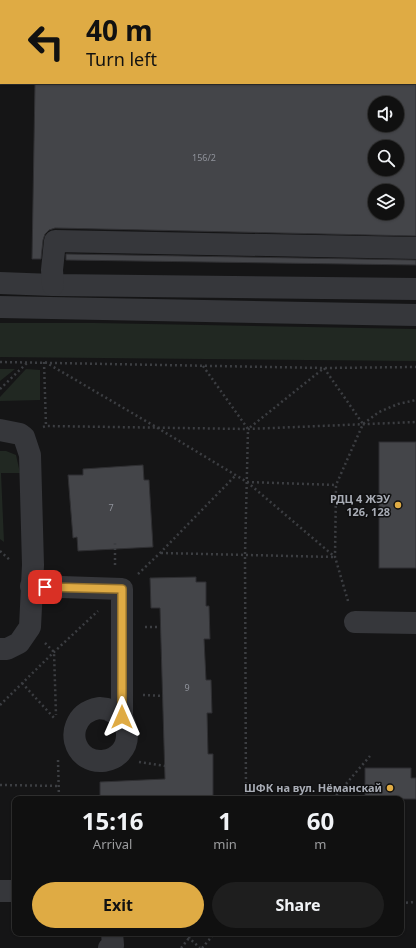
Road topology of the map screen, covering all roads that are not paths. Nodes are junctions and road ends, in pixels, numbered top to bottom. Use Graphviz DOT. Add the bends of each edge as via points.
graph roads {
  1 [pos="416,248"];
  2 [pos="0,283"];
  3 [pos="53,285"];
  4 [pos="416,289"];
  5 [pos="0,307"];
  6 [pos="416,315"];
  7 [pos="0,430"];
  8 [pos="31,586"];
  9 [pos="355,622"];
  10 [pos="416,622"];
  11 [pos="0,649"];
  12 [pos="122,717"];
  13 [pos="0,891"];
  14 [pos="12,891"];
  15 [pos="112,936"];
  16 [pos="109,948"];
  1 -- 3 [label="lane" via="55,241"];
  2 -- 3 [label="lane"];
  3 -- 4 [label="lane"];
  5 -- 6 [label="lane"];
  7 -- 8 [label="lane" via="24,437 30,455 33,565"];
  8 -- 11 [label="lane" via="30,627 19,643"];
  8 -- 12 [label="lane" via="122,589"];
  9 -- 10 [label="lane"];
  13 -- 14 [label="lane"];
  15 -- 16 [label="lane" via="113,945"];
}
